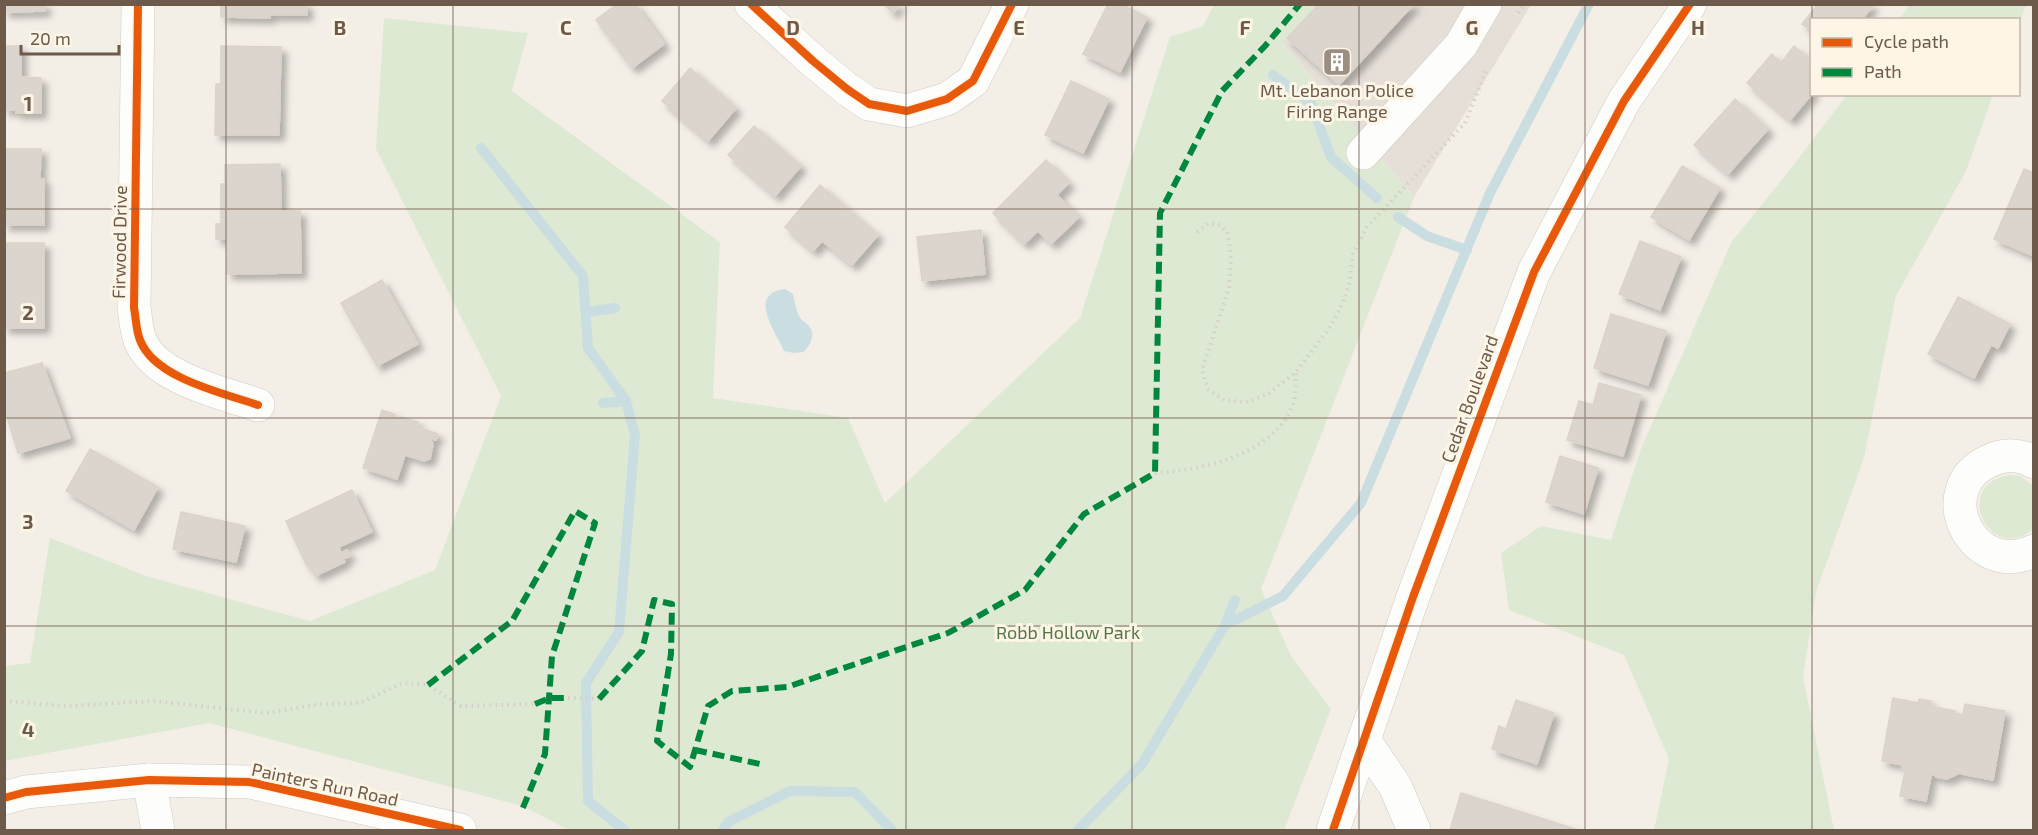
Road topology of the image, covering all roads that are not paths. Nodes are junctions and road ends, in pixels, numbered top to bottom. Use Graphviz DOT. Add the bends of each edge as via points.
graph roads {
  1 [pos="138,4"];
  2 [pos="751,4"];
  3 [pos="1012,4"];
  4 [pos="1679,9"];
  5 [pos="1498,13"];
  6 [pos="1363,153"];
  7 [pos="258,405"];
  8 [pos="2034,462"];
  9 [pos="2034,551"];
  10 [pos="1364,740"];
  11 [pos="149,780"];
  12 [pos="4,798"];
  13 [pos="159,831"];
  14 [pos="460,831"];
  15 [pos="1333,831"];
  16 [pos="1414,831"];
  1 -- 7 [label="street, Firwood Drive" via="134,308 140,341 160,366 187,381"];
  2 -- 3 [label="street" via="847,89 869,104 907,111 947,99 974,81"];
  4 -- 10 [label="street, Cedar Boulevard" via="1624,101 1533,272"];
  5 -- 6 [label="street" via="1461,45"];
  8 -- 9 [label="street" via="2014,456 1997,457 1982,464 1962,490 1960,507 1962,524 1984,549 1999,556 2015,557"];
  10 -- 15 [label="street, Cedar Boulevard"];
  10 -- 16 [label="street" via="1395,786"];
  11 -- 12 [label="street, Painters Run Road" via="26,792"];
  11 -- 13 [label="street"];
  11 -- 14 [label="street, Painters Run Road" via="250,782"];
}
